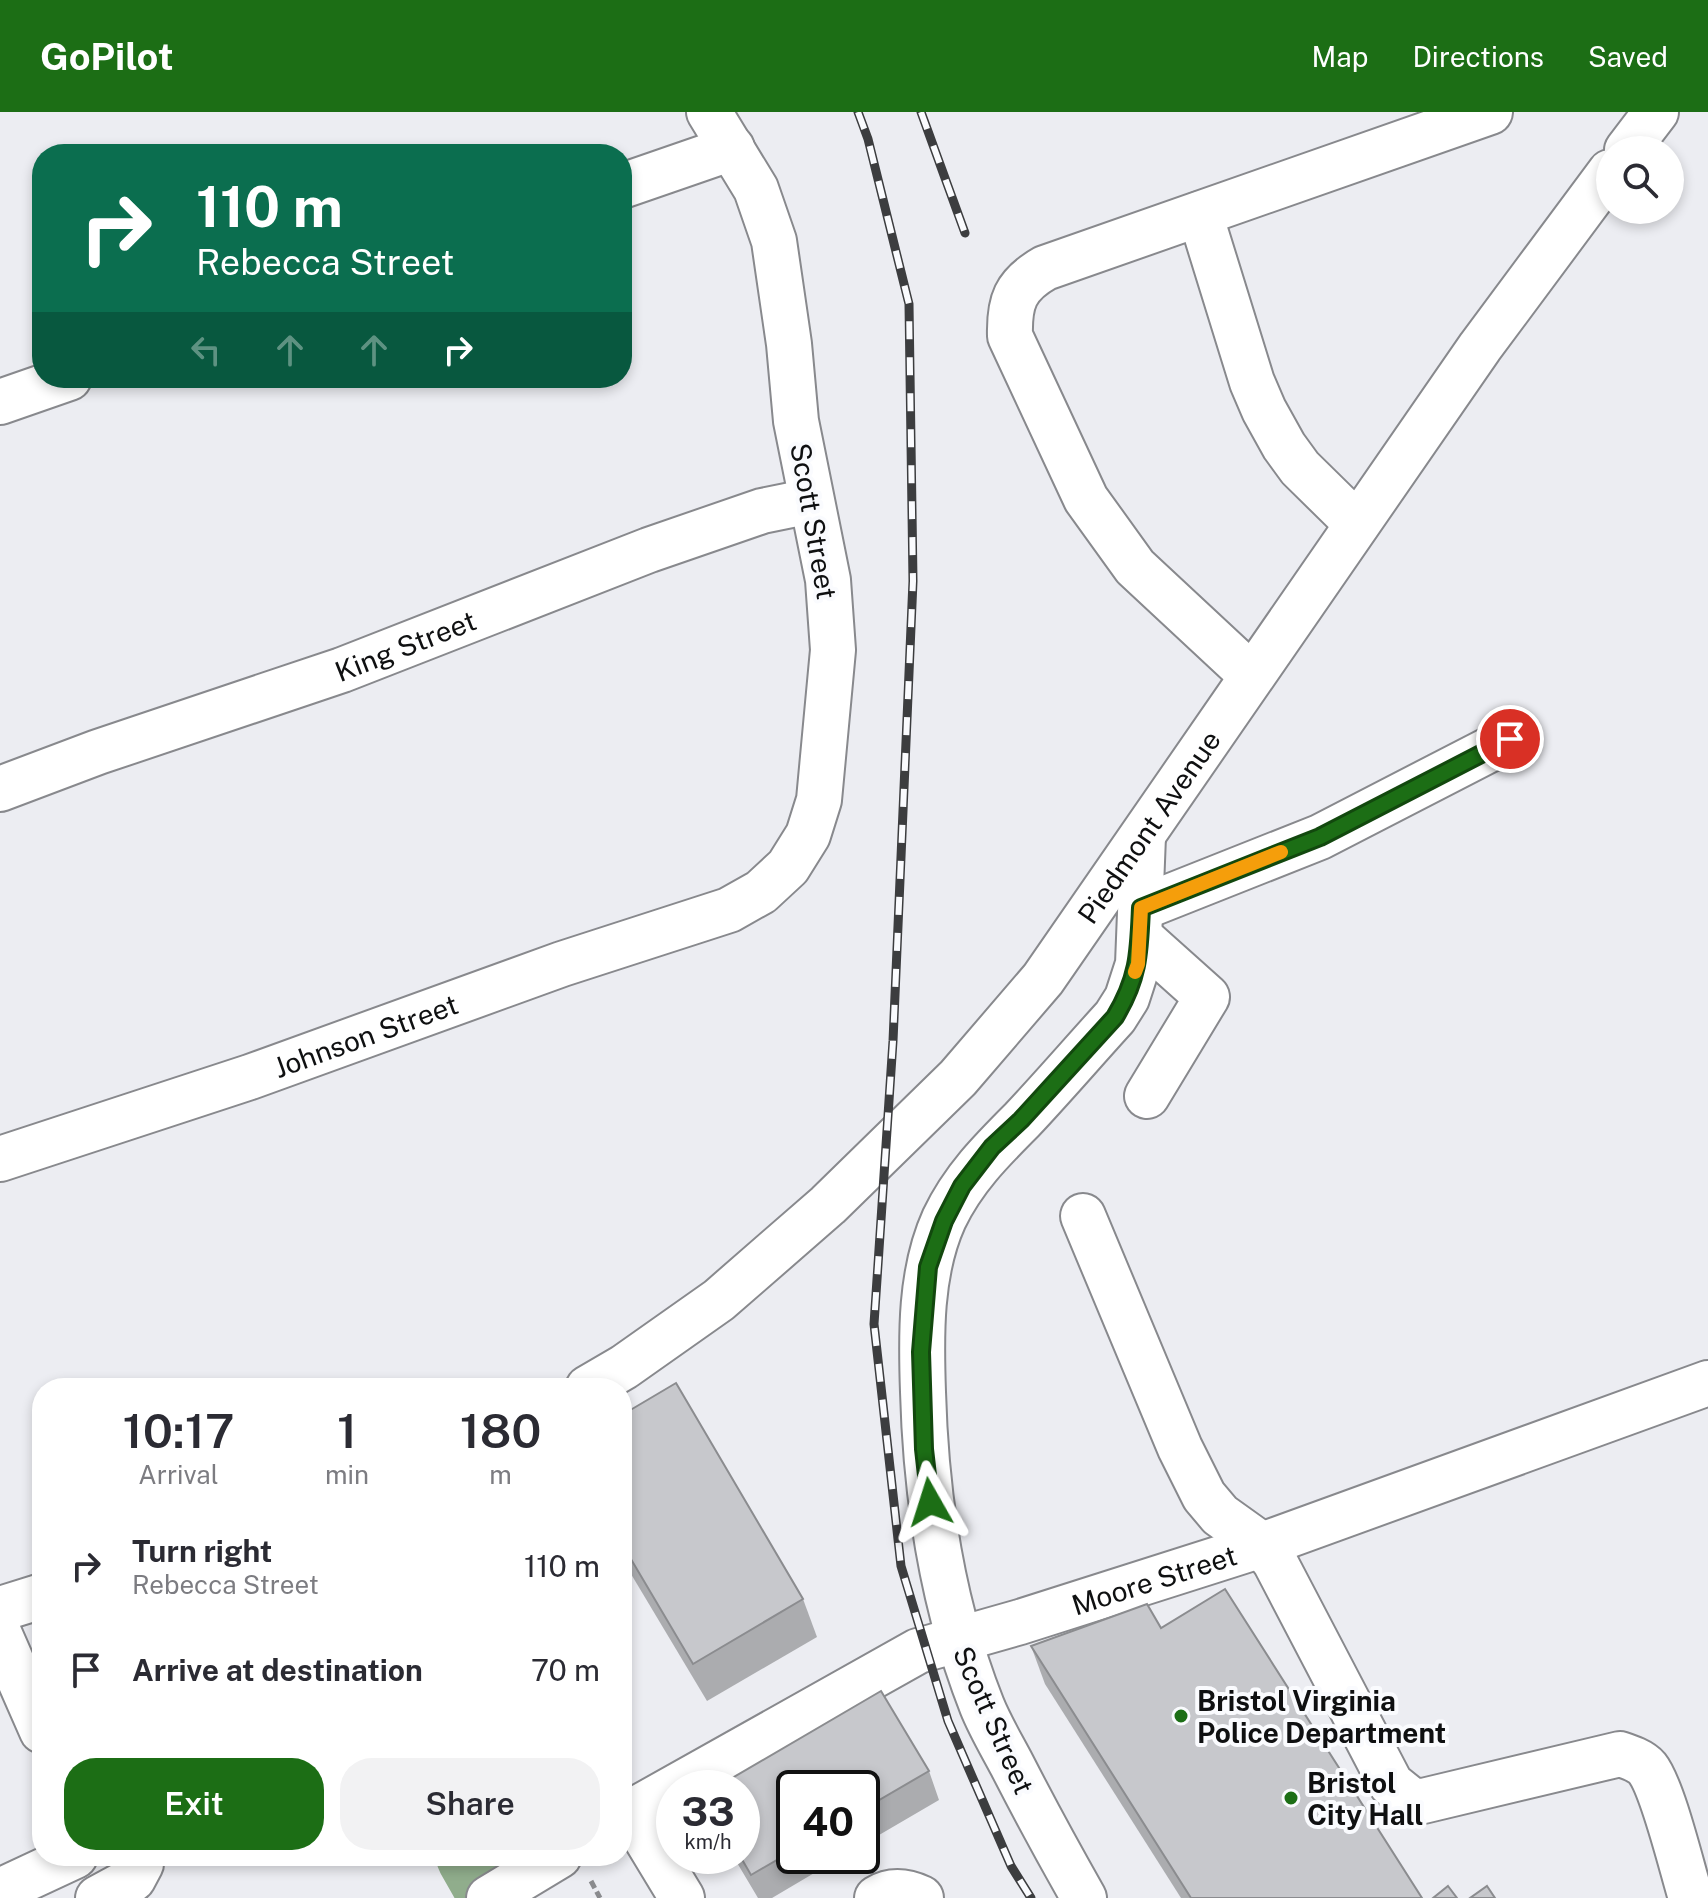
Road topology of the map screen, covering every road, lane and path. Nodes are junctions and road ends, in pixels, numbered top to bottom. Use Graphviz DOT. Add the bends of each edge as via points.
graph roads {
  1 [pos="709,112"];
  2 [pos="1490,112"];
  3 [pos="1656,112"];
  4 [pos="1638,136"];
  5 [pos="732,148"];
  6 [pos="632,183"];
  7 [pos="1596,191"];
  8 [pos="1200,214"];
  9 [pos="40,388"];
  10 [pos="0,402"];
  11 [pos="811,501"];
  12 [pos="1357,524"];
  13 [pos="1251,675"];
  14 [pos="1510,739"];
  15 [pos="0,789"];
  16 [pos="1143,836"];
  17 [pos="729,910"];
  18 [pos="1140,922"];
  19 [pos="1147,1096"];
  20 [pos="0,1159"];
  21 [pos="1083,1216"];
  22 [pos="605,1378"];
  23 [pos="1708,1383"];
  24 [pos="1262,1545"];
  25 [pos="32,1599"];
  26 [pos="0,1609"];
  27 [pos="0,1635"];
  28 [pos="957,1639"];
  29 [pos="32,1708"];
  30 [pos="632,1811"];
  31 [pos="632,1823"];
  32 [pos="54,1866"];
  33 [pos="140,1866"];
  34 [pos="543,1866"];
  35 [pos="0,1891"];
  36 [pos="98,1898"];
  37 [pos="489,1898"];
  38 [pos="682,1898"];
  39 [pos="877,1898"];
  40 [pos="921,1898"];
  41 [pos="1084,1898"];
  42 [pos="1691,1898"];
  1 -- 5 [label="street, Scott Street"];
  2 -- 8 [label="street"];
  3 -- 4 [label="street"];
  5 -- 6 [label="street"];
  5 -- 11 [label="street, Scott Street" via="756,189 774,241"];
  7 -- 12 [label="street, Piedmont Avenue"];
  8 -- 12 [label="street" via="1264,410 1300,468"];
  8 -- 13 [label="street" via="1030,277 1015,295 1010,336 1086,499 1135,567"];
  9 -- 10 [label="street"];
  11 -- 15 [label="street, King Street" via="762,511 663,545 342,670"];
  11 -- 17 [label="street, Scott Street" via="828,580 833,650 819,800 808,835 788,867 761,892"];
  12 -- 13 [label="street, Piedmont Avenue"];
  13 -- 16 [label="street, Piedmont Avenue"];
  14 -- 18 [label="street"];
  16 -- 18 [label="street, Scott Street"];
  16 -- 22 [label="street, Piedmont Avenue" via="1043,979 958,1078 828,1205 719,1300"];
  17 -- 20 [label="street, Johnson Street"];
  18 -- 19 [label="street" via="1207,997"];
  18 -- 28 [label="street, Scott Street" via="1138,964 1127,998 962,1186 928,1267 921,1352 924,1449 933,1529"];
  21 -- 24 [label="street" via="1204,1496 1220,1515"];
  23 -- 24 [label="street, Moore Street"];
  24 -- 28 [label="street, Moore Street"];
  24 -- 42 [label="street" via="1391,1784 1411,1800 1423,1801 1620,1754 1632,1757 1646,1767 1656,1785"];
  25 -- 26 [label="street"];
  27 -- 29 [label="street"];
  28 -- 30 [label="street, Moore Street" via="918,1651"];
  28 -- 41 [label="street, Scott Street" via="983,1709"];
  31 -- 38 [label="street"];
  32 -- 35 [label="street"];
  33 -- 36 [label="street" via="133,1879"];
  34 -- 37 [label="street"];
  39 -- 40 [label="street" via="907,1891"];
}
